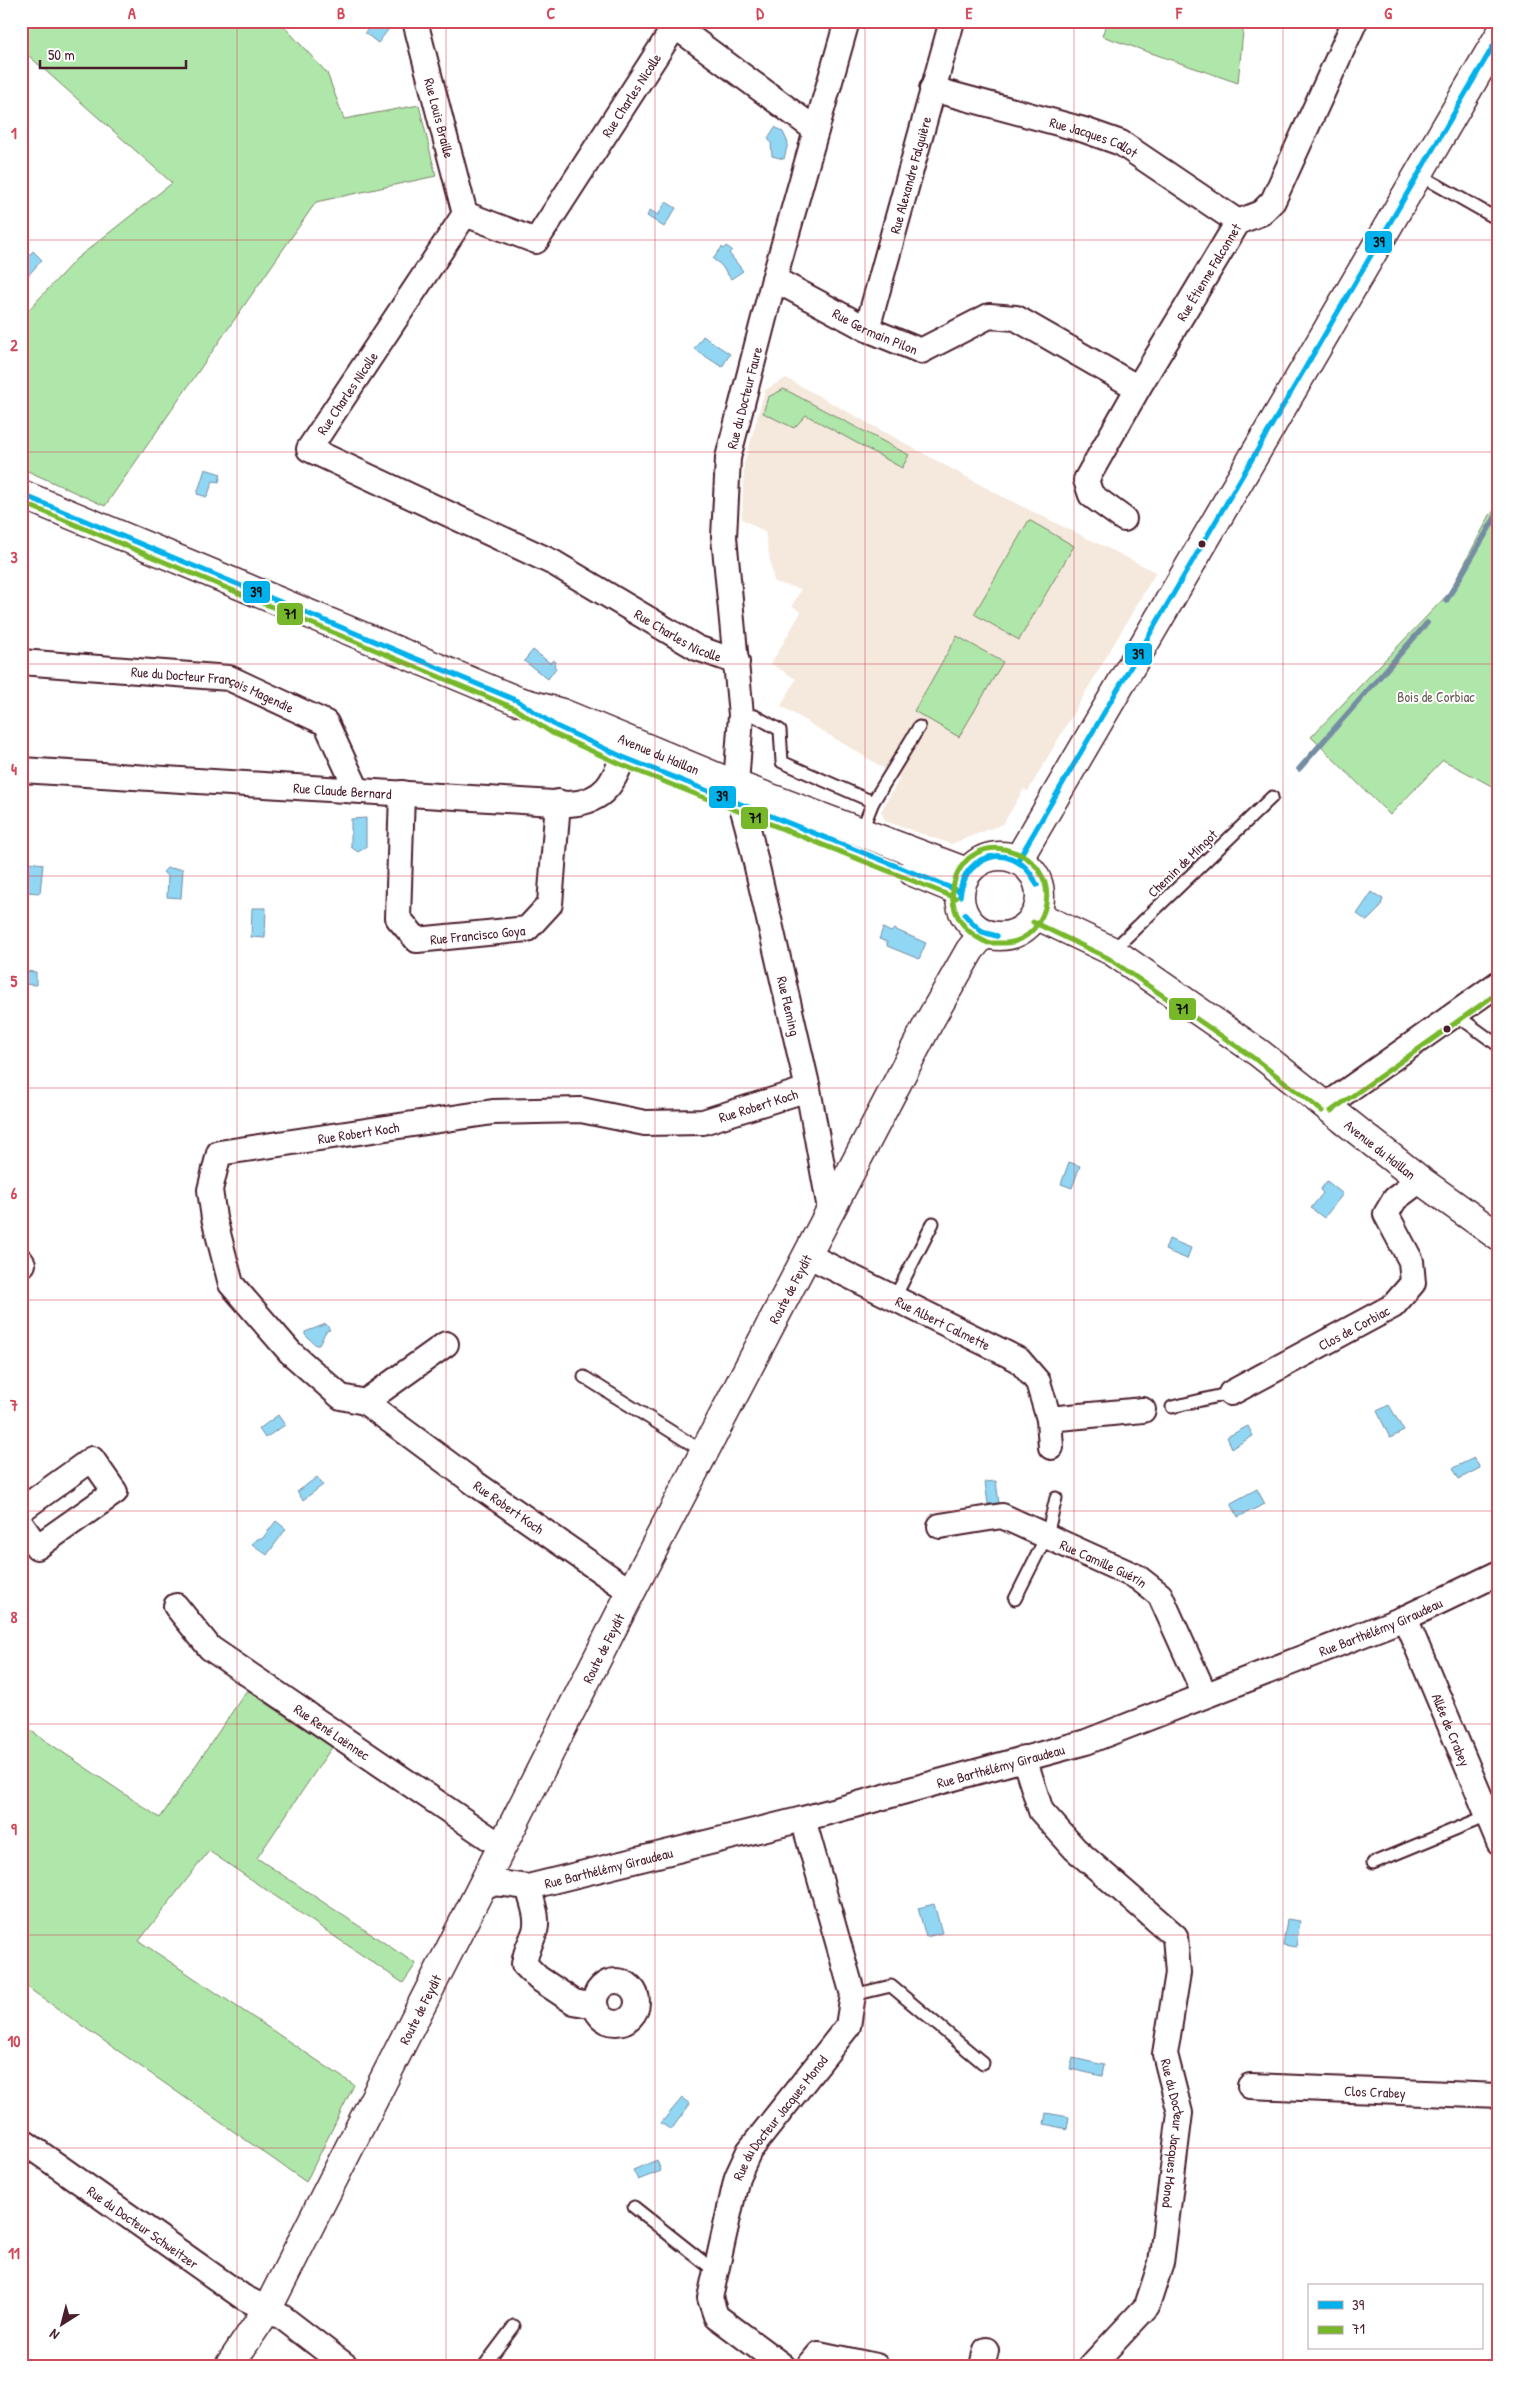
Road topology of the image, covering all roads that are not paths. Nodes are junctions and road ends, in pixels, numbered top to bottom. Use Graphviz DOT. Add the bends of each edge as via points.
graph roads {
  1 [pos="415,21"];
  2 [pos="847,21"];
  3 [pos="952,21"];
  4 [pos="1355,21"];
  5 [pos="674,24"];
  6 [pos="1499,36"];
  7 [pos="932,89"];
  8 [pos="816,130"];
  9 [pos="1418,174"];
  10 [pos="465,214"];
  11 [pos="1499,220"];
  12 [pos="1238,222"];
  13 [pos="774,279"];
  14 [pos="867,329"];
  15 [pos="1138,388"];
  16 [pos="21,494"];
  17 [pos="1124,519"];
  18 [pos="21,662"];
  19 [pos="737,662"];
  20 [pos="741,715"];
  21 [pos="919,727"];
  22 [pos="626,749"];
  23 [pos="21,770"];
  24 [pos="357,790"];
  25 [pos="402,793"];
  26 [pos="738,794"];
  27 [pos="1272,797"];
  28 [pos="558,802"];
  29 [pos="873,802"];
  30 [pos="861,832"];
  31 [pos="1018,860"];
  32 [pos="963,882"];
  33 [pos="1036,914"];
  34 [pos="984,934"];
  35 [pos="1112,951"];
  36 [pos="1499,983"];
  37 [pos="1455,1014"];
  38 [pos="1499,1046"];
  39 [pos="808,1089"];
  40 [pos="1327,1105"];
  41 [pos="1420,1180"];
  42 [pos="830,1209"];
  43 [pos="933,1223"];
  44 [pos="1499,1237"];
  45 [pos="807,1255"];
  46 [pos="21,1261"];
  47 [pos="21,1265"];
  48 [pos="894,1299"];
  49 [pos="446,1344"];
  50 [pos="584,1377"];
  51 [pos="1231,1393"];
  52 [pos="365,1402"];
  53 [pos="1172,1407"];
  54 [pos="1143,1410"];
  55 [pos="1049,1418"];
  56 [pos="1051,1446"];
  57 [pos="706,1453"];
  58 [pos="1056,1498"];
  59 [pos="21,1510"];
  60 [pos="21,1524"];
  61 [pos="940,1526"];
  62 [pos="1047,1535"];
  63 [pos="1499,1573"];
  64 [pos="631,1592"];
  65 [pos="1015,1599"];
  66 [pos="176,1606"];
  67 [pos="1405,1618"];
  68 [pos="1204,1695"];
  69 [pos="1024,1758"];
  70 [pos="1487,1816"];
  71 [pos="803,1819"];
  72 [pos="1499,1842"];
  73 [pos="501,1846"];
  74 [pos="1373,1863"];
  75 [pos="482,1883"];
  76 [pos="528,1888"];
  77 [pos="853,1995"];
  78 [pos="595,2006"];
  79 [pos="983,2063"];
  80 [pos="1250,2086"];
  81 [pos="1499,2096"];
  82 [pos="21,2140"];
  83 [pos="634,2207"];
  84 [pos="716,2272"];
  85 [pos="267,2310"];
  86 [pos="514,2326"];
  87 [pos="229,2366"];
  88 [pos="346,2366"];
  89 [pos="484,2366"];
  90 [pos="783,2366"];
  91 [pos="809,2366"];
  92 [pos="876,2366"];
  93 [pos="1091,2366"];
  1 -- 10 [label="street, Rue Louis Braille"];
  2 -- 8 [label="street, Rue du Docteur Faure"];
  3 -- 7 [label="street, Rue Alexandre Falguière"];
  4 -- 12 [label="street, Rue Étienne Falconnet" via="1273,201 1261,214"];
  5 -- 8 [label="street"];
  5 -- 10 [label="street, Rue Charles Nicolle" via="536,241"];
  6 -- 9 [label="street"];
  7 -- 12 [label="street, Rue Jacques Callot" via="1122,143"];
  7 -- 14 [label="street, Rue Alexandre Falguière"];
  8 -- 13 [label="street, Rue du Docteur Faure"];
  9 -- 11 [label="lane"];
  9 -- 31 [label="street"];
  10 -- 19 [label="street, Rue Charles Nicolle" via="310,449 554,562 698,648"];
  12 -- 15 [label="street, Rue Étienne Falconnet"];
  13 -- 14 [label="street, Rue Germain Pilon"];
  13 -- 19 [label="street, Rue du Docteur Faure" via="728,458 724,537"];
  14 -- 15 [label="street, Rue Germain Pilon" via="921,351 989,316 1016,318"];
  15 -- 17 [label="street, Rue Étienne Falconnet" via="1086,480 1091,495"];
  16 -- 22 [label="street, Avenue du Haillan" via="518,701 562,713"];
  18 -- 24 [label="street, Rue du Docteur François Magendie" via="229,678 326,723"];
  19 -- 20 [label="street, Rue du Docteur Faure"];
  20 -- 26 [label="street, Rue du Docteur Faure"];
  20 -- 29 [label="lane" via="755,716 780,730 782,762"];
  21 -- 29 [label="lane"];
  22 -- 26 [label="street, Avenue du Haillan"];
  22 -- 28 [label="street, Rue Claude Bernard" via="613,782 600,796 579,804"];
  23 -- 24 [label="street, Rue Claude Bernard"];
  24 -- 25 [label="street, Rue Claude Bernard"];
  25 -- 28 [label="street, Rue Claude Bernard"];
  25 -- 28 [label="street, Rue Francisco Goya" via="398,918 417,940 527,929 550,904"];
  26 -- 30 [label="street, Avenue du Haillan"];
  26 -- 32 [label="street, Avenue du Haillan"];
  26 -- 39 [label="street, Rue Fleming"];
  27 -- 35 [label="lane, Chemin de Mingot"];
  29 -- 30 [label="lane"];
  30 -- 32 [label="street, Avenue du Haillan"];
  31 -- 32 [label="street" via="1004,856 977,862"];
  31 -- 33 [label="street" via="1030,870 1038,884 1040,899"];
  32 -- 34 [label="street" via="961,908 970,923"];
  33 -- 34 [label="street" via="1030,923 1013,934 998,937"];
  33 -- 35 [label="street, Avenue du Haillan"];
  34 -- 42 [label="street, Route de Feydit" via="970,950 929,1022"];
  35 -- 40 [label="street, Avenue du Haillan" via="1259,1053"];
  36 -- 37 [label="street"];
  37 -- 38 [label="lane"];
  37 -- 40 [label="street"];
  39 -- 42 [label="street, Rue Fleming"];
  39 -- 52 [label="street, Rue Robert Koch" via="703,1122 645,1123 581,1110 493,1112 219,1153 210,1190 230,1284 290,1352 341,1397"];
  40 -- 41 [label="street, Avenue du Haillan"];
  41 -- 44 [label="street, Avenue du Haillan"];
  41 -- 51 [label="street, Clos de Corbiac" via="1395,1199 1386,1214 1411,1261 1413,1283 1393,1306"];
  42 -- 45 [label="street, Route de Feydit"];
  43 -- 48 [label="lane"];
  45 -- 48 [label="street, Rue Albert Calmette"];
  45 -- 57 [label="street, Route de Feydit"];
  46 -- 47 [label="street"];
  48 -- 55 [label="street, Rue Albert Calmette" via="1019,1360 1038,1382"];
  49 -- 52 [label="street"];
  50 -- 57 [label="lane"];
  51 -- 53 [label="lane, Clos de Corbiac"];
  52 -- 64 [label="street, Rue Robert Koch"];
  54 -- 55 [label="street"];
  55 -- 56 [label="street, Rue Albert Calmette"];
  57 -- 64 [label="street, Route de Feydit"];
  58 -- 62 [label="lane"];
  59 -- 60 [label="street" via="92,1459 115,1492 37,1547"];
  61 -- 62 [label="street, Rue Camille Guérin" via="1002,1516"];
  62 -- 65 [label="lane"];
  62 -- 68 [label="street, Rue Camille Guérin" via="1137,1577 1160,1595"];
  63 -- 67 [label="street, Rue Barthélémy Giraudeau"];
  64 -- 73 [label="street, Route de Feydit"];
  66 -- 73 [label="street, Rue René Laënnec" via="210,1648"];
  67 -- 68 [label="street, Rue Barthélémy Giraudeau"];
  67 -- 70 [label="street, Allée de Crabey"];
  68 -- 69 [label="street, Rue Barthélémy Giraudeau" via="1086,1742"];
  69 -- 71 [label="street, Rue Barthélémy Giraudeau"];
  69 -- 93 [label="street, Rue du Docteur Jacques Monod" via="1041,1811 1075,1849 1175,1936 1178,1973 1165,2054 1180,2113 1161,2263 1147,2306"];
  70 -- 72 [label="street, Allée de Crabey"];
  70 -- 74 [label="lane"];
  71 -- 76 [label="street, Rue Barthélémy Giraudeau"];
  71 -- 77 [label="street, Rue du Docteur Jacques Monod"];
  73 -- 75 [label="street, Route de Feydit"];
  75 -- 76 [label="street, Rue Barthélémy Giraudeau"];
  75 -- 85 [label="street, Route de Feydit"];
  76 -- 78 [label="street" via="536,1915 535,1933 527,1947 524,1964 538,1978 574,2002"];
  77 -- 79 [label="lane" via="891,1986"];
  77 -- 84 [label="street, Rue du Docteur Jacques Monod" via="848,2026 748,2151 737,2177"];
  80 -- 81 [label="street, Clos Crabey"];
  82 -- 85 [label="street, Rue du Docteur Schweitzer" via="243,2297"];
  83 -- 84 [label="lane"];
  84 -- 90 [label="street, Rue du Docteur Jacques Monod" via="710,2298 716,2316"];
  85 -- 87 [label="street, Route de Feydit"];
  85 -- 88 [label="street, Rue du Docteur Schweitzer" via="282,2317"];
  86 -- 89 [label="lane"];
  91 -- 92 [label="street" via="819,2354"];
}
